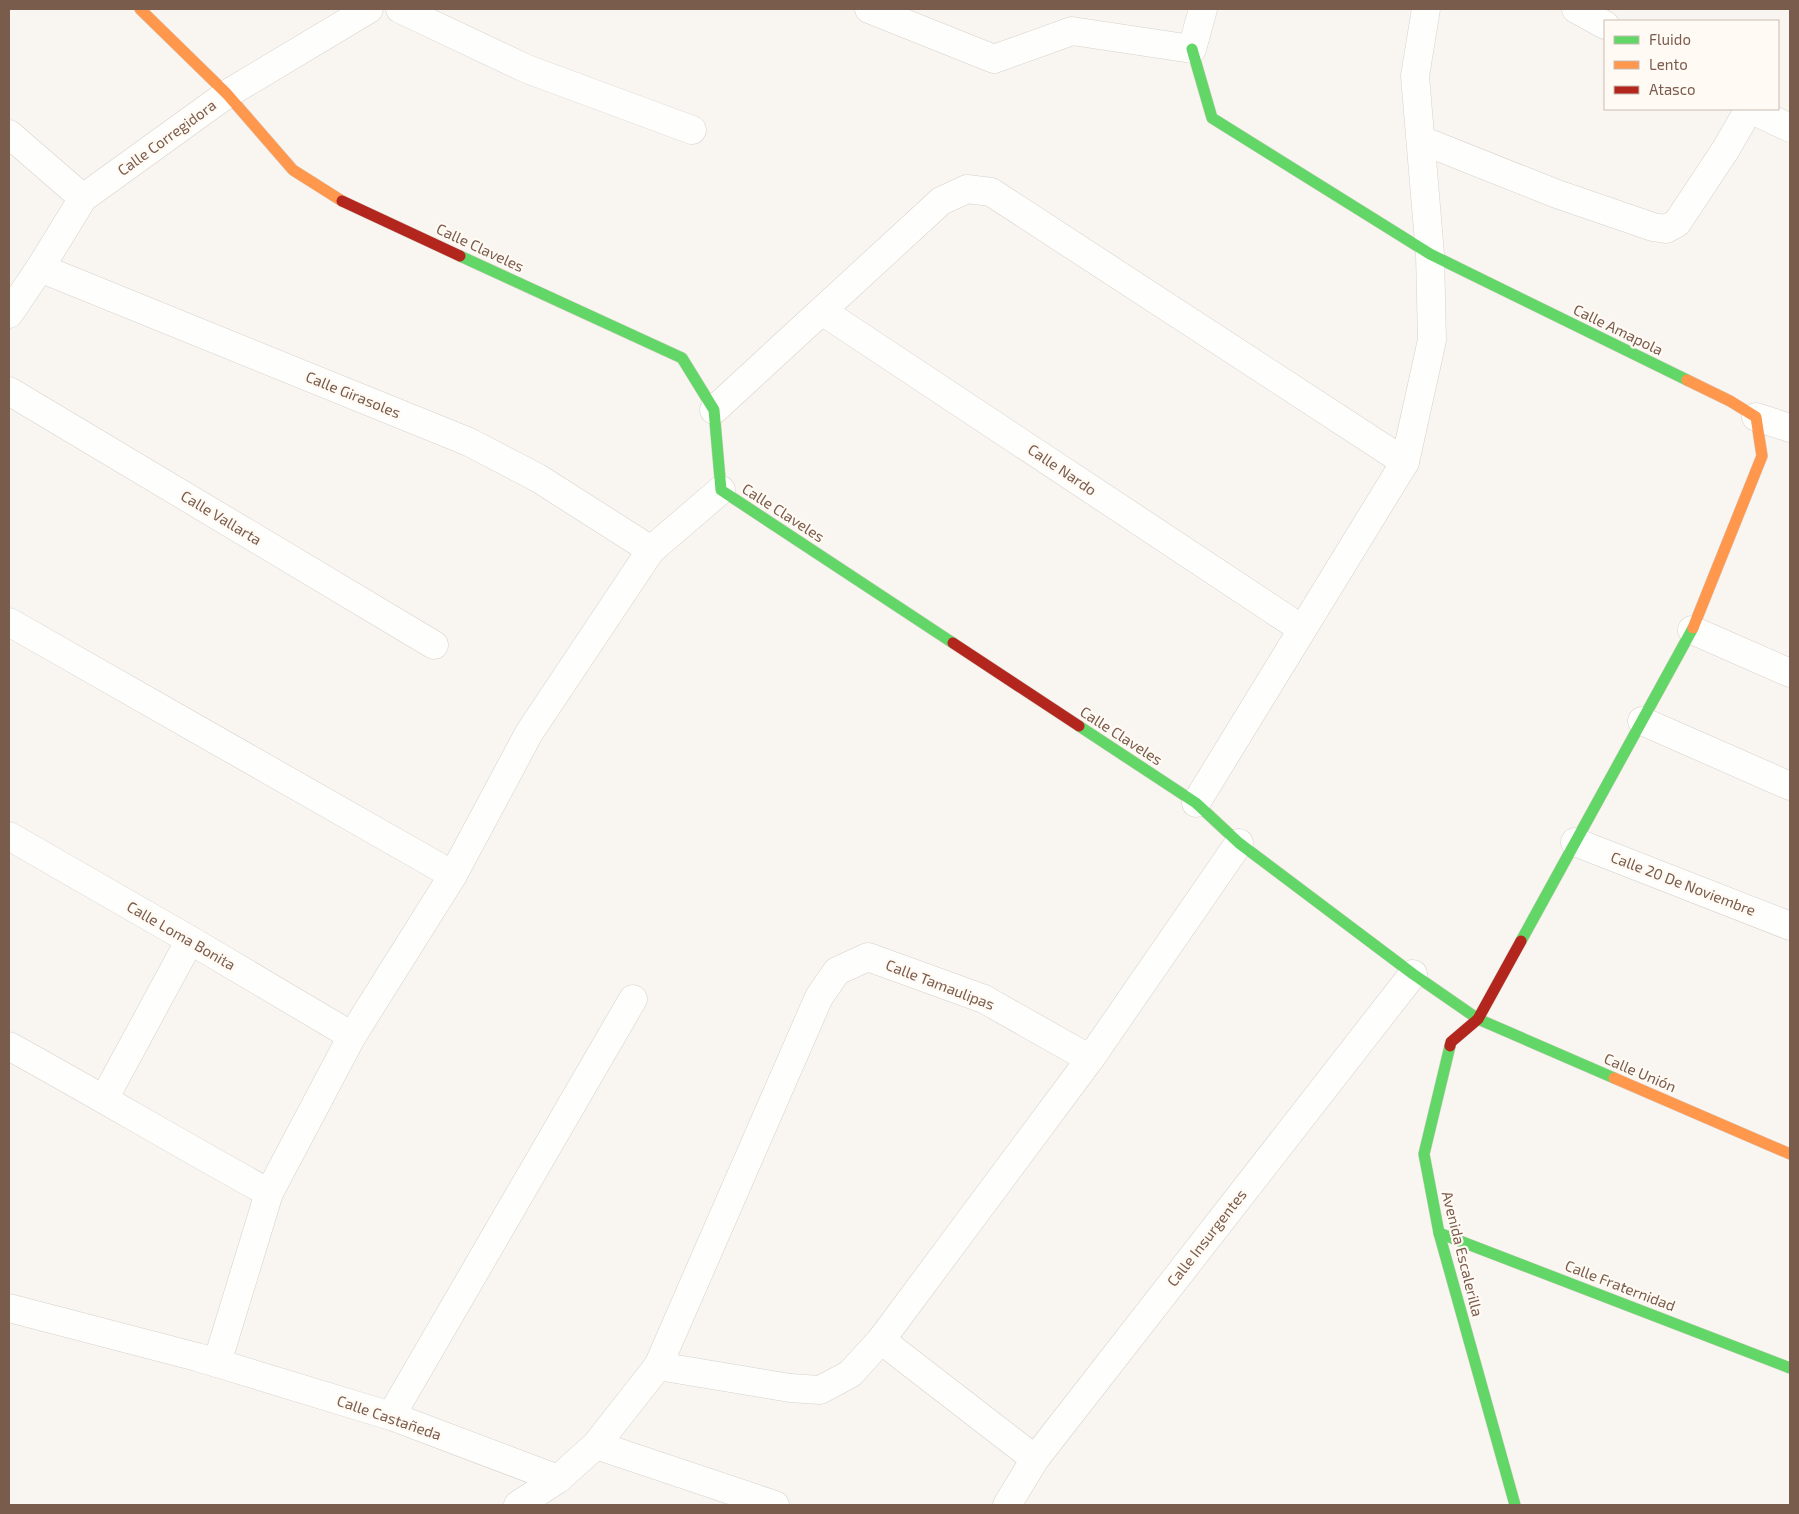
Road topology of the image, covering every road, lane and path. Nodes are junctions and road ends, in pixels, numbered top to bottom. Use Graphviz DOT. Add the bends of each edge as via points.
graph roads {
  1 [pos="140,9"];
  2 [pos="369,9"];
  3 [pos="400,9"];
  4 [pos="869,9"];
  5 [pos="1204,9"];
  6 [pos="1426,9"];
  7 [pos="1576,9"];
  8 [pos="1604,24"];
  9 [pos="1192,49"];
  10 [pos="227,94"];
  11 [pos="1748,110"];
  12 [pos="1751,110"];
  13 [pos="1790,128"];
  14 [pos="692,130"];
  15 [pos="9,134"];
  16 [pos="1421,140"];
  17 [pos="83,198"];
  18 [pos="1430,254"];
  19 [pos="40,268"];
  20 [pos="822,311"];
  21 [pos="9,314"];
  22 [pos="9,391"];
  23 [pos="714,410"];
  24 [pos="1756,417"];
  25 [pos="1790,428"];
  26 [pos="1405,462"];
  27 [pos="721,490"];
  28 [pos="651,550"];
  29 [pos="9,622"];
  30 [pos="1302,629"];
  31 [pos="1692,630"];
  32 [pos="434,645"];
  33 [pos="1790,673"];
  34 [pos="1642,721"];
  35 [pos="1790,786"];
  36 [pos="1196,803"];
  37 [pos="9,836"];
  38 [pos="1575,842"];
  39 [pos="1239,843"];
  40 [pos="453,875"];
  41 [pos="1790,926"];
  42 [pos="190,940"];
  43 [pos="1413,974"];
  44 [pos="633,999"];
  45 [pos="1478,1019"];
  46 [pos="352,1036"];
  47 [pos="9,1046"];
  48 [pos="1090,1059"];
  49 [pos="104,1099"];
  50 [pos="1790,1154"];
  51 [pos="269,1193"];
  52 [pos="1439,1233"];
  53 [pos="9,1308"];
  54 [pos="881,1340"];
  55 [pos="217,1363"];
  56 [pos="658,1366"];
  57 [pos="1790,1368"];
  58 [pos="391,1416"];
  59 [pos="596,1445"];
  60 [pos="1035,1459"];
  61 [pos="558,1479"];
  62 [pos="518,1505"];
  63 [pos="774,1505"];
  64 [pos="1007,1505"];
  65 [pos="1515,1505"];
  1 -- 10 [label="main road, Calle Claveles"];
  2 -- 10 [label="street, Calle Corregidora"];
  3 -- 14 [label="street" via="527,69"];
  4 -- 9 [label="street" via="994,59 1072,31"];
  5 -- 9 [label="street"];
  6 -- 16 [label="street" via="1415,76"];
  7 -- 8 [label="street"];
  9 -- 18 [label="main road, Calle Amapola" via="1212,118"];
  10 -- 17 [label="street, Calle Corregidora"];
  10 -- 23 [label="main road, Calle Claveles" via="293,170 335,198 682,358"];
  11 -- 16 [label="street" via="1677,223 1666,229 1557,194"];
  12 -- 13 [label="street"];
  15 -- 17 [label="street"];
  16 -- 18 [label="street"];
  17 -- 19 [label="street, Calle Corregidora"];
  18 -- 24 [label="main road, Calle Amapola"];
  18 -- 26 [label="street" via="1432,340"];
  19 -- 21 [label="street, Calle Corregidora"];
  19 -- 28 [label="street, Calle Girasoles" via="469,442 538,478"];
  20 -- 23 [label="street"];
  20 -- 26 [label="street" via="941,201 967,189 991,192"];
  20 -- 30 [label="street, Calle Nardo"];
  22 -- 32 [label="street, Calle Vallarta"];
  23 -- 27 [label="main road, Calle Claveles"];
  24 -- 25 [label="street"];
  24 -- 31 [label="main road" via="1762,456"];
  26 -- 30 [label="street"];
  27 -- 28 [label="street"];
  27 -- 36 [label="main road, Calle Claveles"];
  28 -- 40 [label="street" via="529,733"];
  29 -- 40 [label="street"];
  30 -- 36 [label="street"];
  31 -- 33 [label="street"];
  31 -- 34 [label="main road"];
  34 -- 35 [label="street"];
  34 -- 38 [label="main road"];
  36 -- 39 [label="main road, Calle Claveles"];
  37 -- 42 [label="street, Calle Loma Bonita"];
  38 -- 41 [label="street, Calle 20 De Noviembre"];
  38 -- 45 [label="main road"];
  39 -- 43 [label="main road, Calle Claveles"];
  39 -- 48 [label="street"];
  40 -- 46 [label="street"];
  42 -- 46 [label="street, Calle Loma Bonita"];
  42 -- 49 [label="street"];
  43 -- 45 [label="main road, Calle Claveles"];
  43 -- 60 [label="street, Calle Insurgentes"];
  44 -- 58 [label="street"];
  45 -- 50 [label="main road, Calle Unión"];
  45 -- 52 [label="main road, Avenida Escalerilla" via="1451,1042 1424,1154"];
  46 -- 51 [label="street"];
  47 -- 49 [label="street"];
  48 -- 54 [label="street"];
  48 -- 56 [label="street, Calle Tamaulipas" via="984,999 868,957 837,970 819,997"];
  49 -- 51 [label="street"];
  51 -- 55 [label="street"];
  52 -- 57 [label="main road, Calle Fraternidad"];
  52 -- 65 [label="main road, Avenida Escalerilla"];
  53 -- 55 [label="street, Calle Castañeda"];
  54 -- 56 [label="street" via="850,1374 820,1390"];
  54 -- 60 [label="street"];
  55 -- 58 [label="street, Calle Castañeda"];
  56 -- 59 [label="street"];
  58 -- 61 [label="street, Calle Castañeda"];
  59 -- 61 [label="street"];
  59 -- 63 [label="street"];
  60 -- 64 [label="street, Calle Insurgentes"];
  61 -- 62 [label="street"];
}
